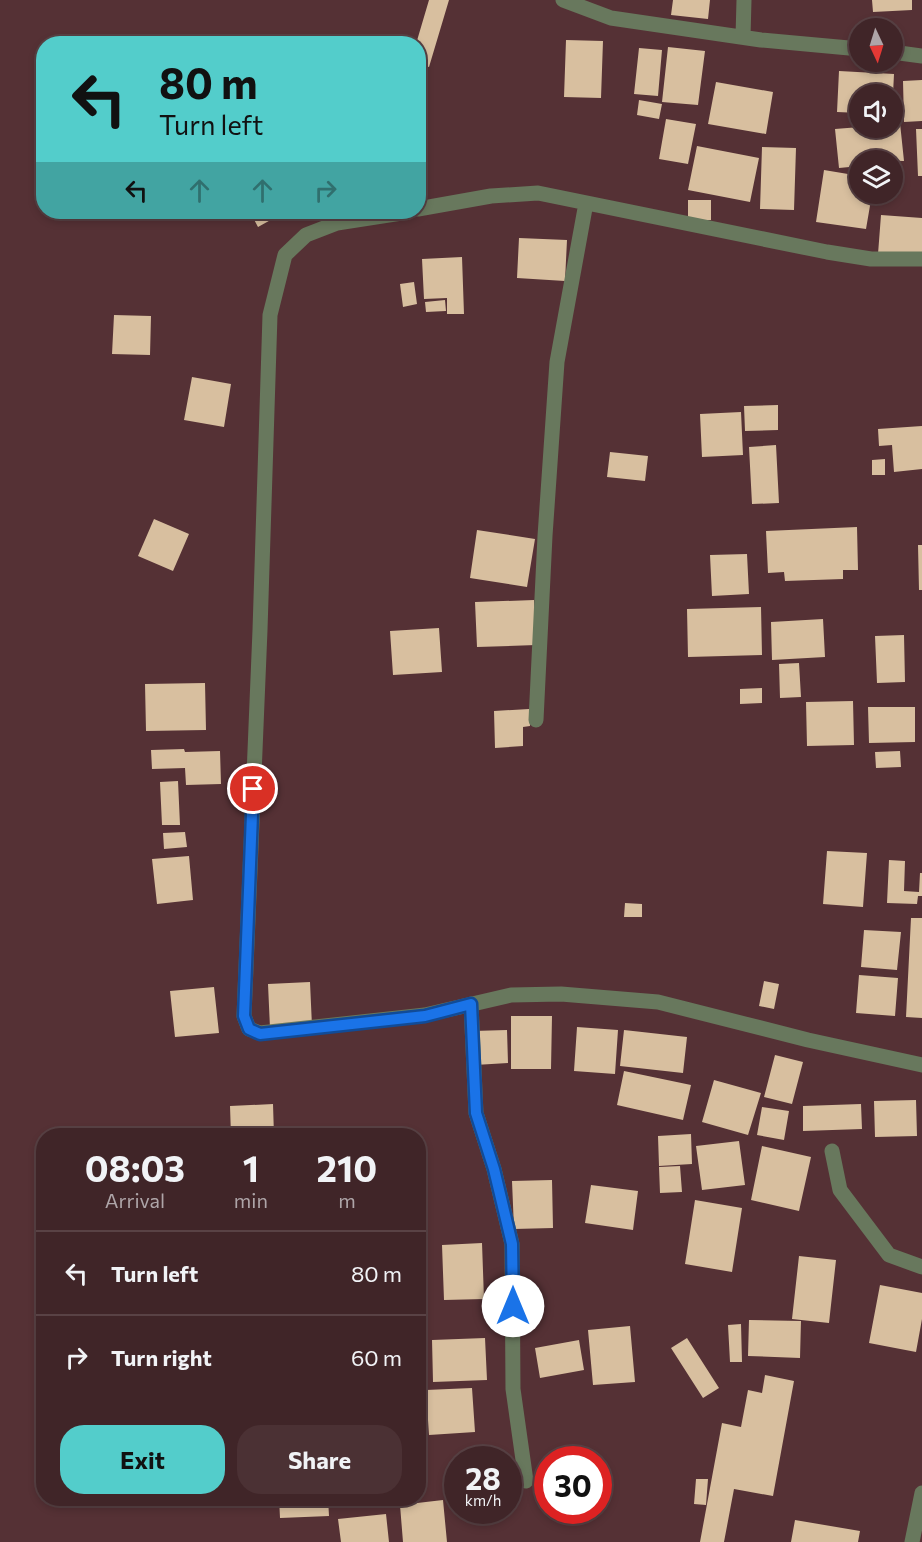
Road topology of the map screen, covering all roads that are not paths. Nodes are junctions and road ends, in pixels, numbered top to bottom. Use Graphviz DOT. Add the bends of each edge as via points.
graph roads {
  1 [pos="563,0"];
  2 [pos="744,0"];
  3 [pos="743,37"];
  4 [pos="849,48"];
  5 [pos="903,53"];
  6 [pos="922,56"];
  7 [pos="586,203"];
  8 [pos="426,208"];
  9 [pos="363,219"];
  10 [pos="922,259"];
  11 [pos="536,720"];
  12 [pos="471,1004"];
  13 [pos="922,1065"];
  14 [pos="832,1151"];
  15 [pos="922,1267"];
  16 [pos="526,1482"];
  17 [pos="922,1493"];
  18 [pos="916,1538"];
  1 -- 3 [label="street" via="611,18"];
  2 -- 3 [label="street"];
  3 -- 4 [label="street"];
  5 -- 6 [label="street"];
  7 -- 8 [label="street" via="538,193 491,196"];
  7 -- 10 [label="street" via="827,252 871,259"];
  7 -- 11 [label="street" via="557,362"];
  9 -- 12 [label="street" via="337,223 306,235 285,255 270,315 244,1016 249,1029 260,1034 425,1016"];
  12 -- 13 [label="street" via="511,995 561,994 658,1002"];
  12 -- 16 [label="street" via="476,1113 512,1244 513,1389"];
  14 -- 15 [label="street" via="840,1190 889,1255"];
  17 -- 18 [label="street"];
}
